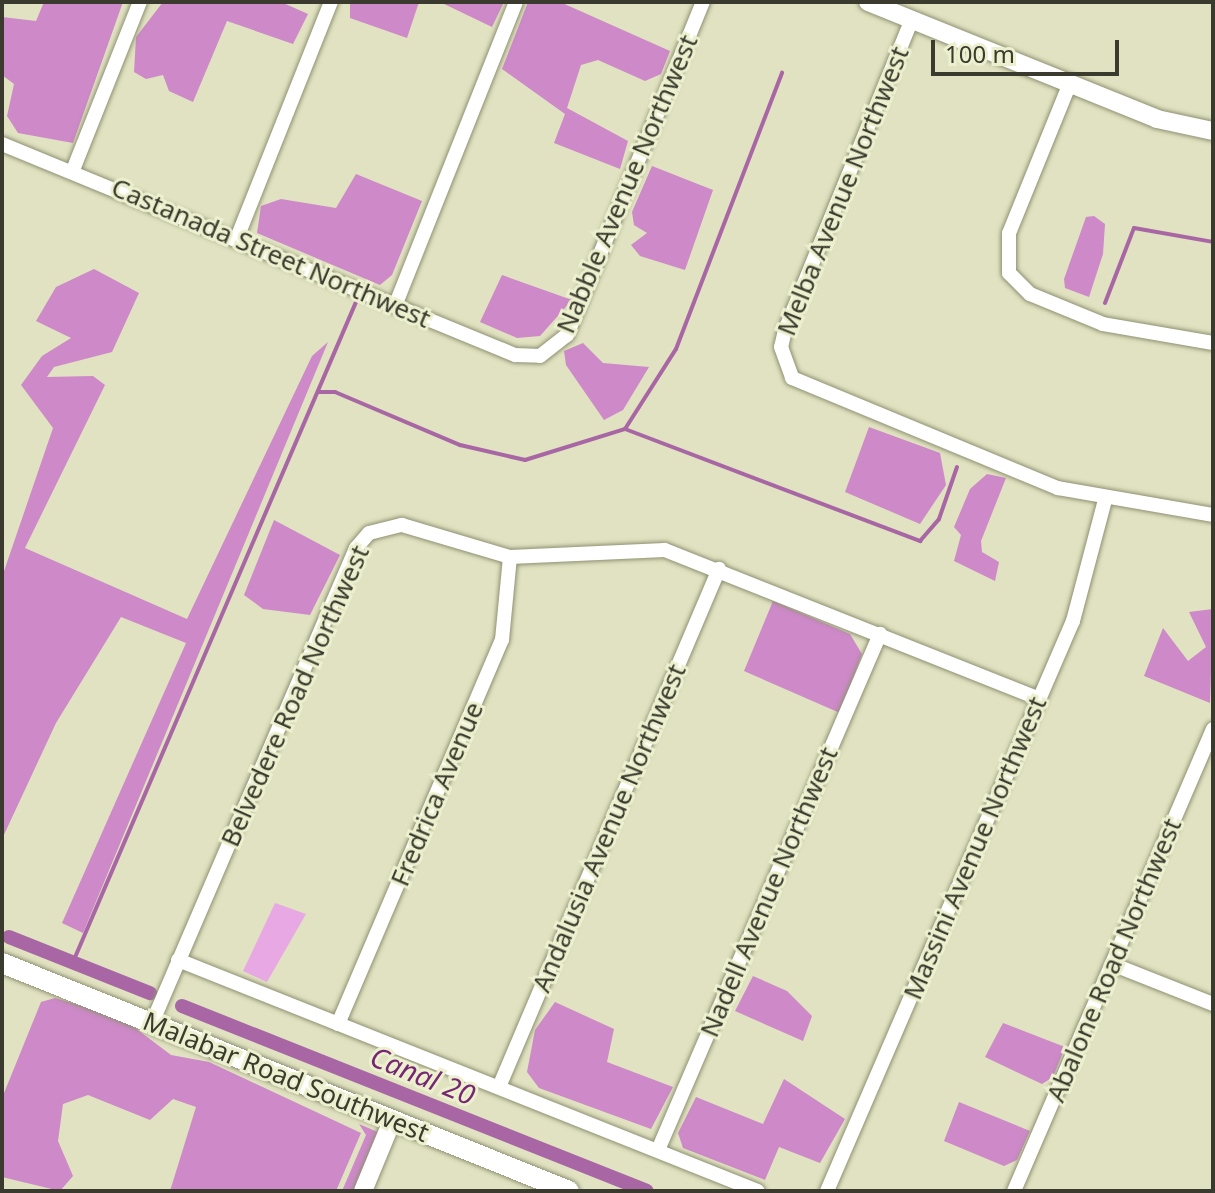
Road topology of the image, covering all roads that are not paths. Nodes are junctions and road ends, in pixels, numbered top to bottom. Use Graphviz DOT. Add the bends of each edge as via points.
graph roads {
  1 [pos="140,2"];
  2 [pos="331,2"];
  3 [pos="516,2"];
  4 [pos="703,2"];
  5 [pos="868,2"];
  6 [pos="912,19"];
  7 [pos="1070,83"];
  8 [pos="1213,131"];
  9 [pos="2,144"];
  10 [pos="73,170"];
  11 [pos="237,238"];
  12 [pos="395,306"];
  13 [pos="1213,343"];
  14 [pos="540,356"];
  15 [pos="1105,500"];
  16 [pos="1213,515"];
  17 [pos="510,557"];
  18 [pos="719,569"];
  19 [pos="880,634"];
  20 [pos="1039,699"];
  21 [pos="1213,729"];
  22 [pos="178,960"];
  23 [pos="2,963"];
  24 [pos="1112,964"];
  25 [pos="1213,1004"];
  26 [pos="152,1023"];
  27 [pos="338,1024"];
  28 [pos="499,1087"];
  29 [pos="392,1121"];
  30 [pos="658,1150"];
  31 [pos="363,1191"];
  32 [pos="569,1191"];
  33 [pos="758,1191"];
  34 [pos="827,1191"];
  35 [pos="1014,1191"];
  1 -- 10 [label="street"];
  2 -- 11 [label="street"];
  3 -- 12 [label="street"];
  4 -- 14 [label="street, Nabble Avenue Northwest" via="567,335"];
  5 -- 6 [label="street"];
  6 -- 7 [label="street"];
  6 -- 15 [label="street, Melba Avenue Northwest" via="785,330 784,365 811,391"];
  7 -- 8 [label="street" via="1157,119"];
  7 -- 13 [label="street" via="1009,233 1007,269 1030,294 1103,324"];
  9 -- 10 [label="street, Castanada Street Northwest"];
  10 -- 11 [label="street, Castanada Street Northwest"];
  11 -- 12 [label="street, Castanada Street Northwest"];
  12 -- 14 [label="street, Castanada Street Northwest" via="515,355"];
  15 -- 16 [label="street"];
  15 -- 20 [label="street, Massini Avenue Northwest" via="1073,621"];
  17 -- 18 [label="street, Belvedere Road Northwest" via="665,550"];
  17 -- 22 [label="street, Belvedere Road Northwest" via="402,525 369,533 356,548"];
  17 -- 27 [label="street, Fredrica Avenue" via="502,640"];
  18 -- 19 [label="street, Belvedere Road Northwest"];
  18 -- 28 [label="street, Andalusia Avenue Northwest"];
  19 -- 20 [label="street, Belvedere Road Northwest"];
  19 -- 30 [label="street, Nadell Avenue Northwest"];
  20 -- 34 [label="street, Massini Avenue Northwest"];
  21 -- 24 [label="street, Abalone Road Northwest"];
  22 -- 26 [label="street, Belvedere Road Northwest"];
  22 -- 27 [label="street"];
  23 -- 26 [label="main road, Malabar Road Southwest"];
  24 -- 25 [label="street"];
  24 -- 35 [label="street, Abalone Road Northwest"];
  26 -- 29 [label="main road, Malabar Road Southwest"];
  27 -- 28 [label="street"];
  28 -- 30 [label="street"];
  29 -- 31 [label="street"];
  29 -- 32 [label="main road, Malabar Road Southwest"];
  30 -- 33 [label="street"];
}
